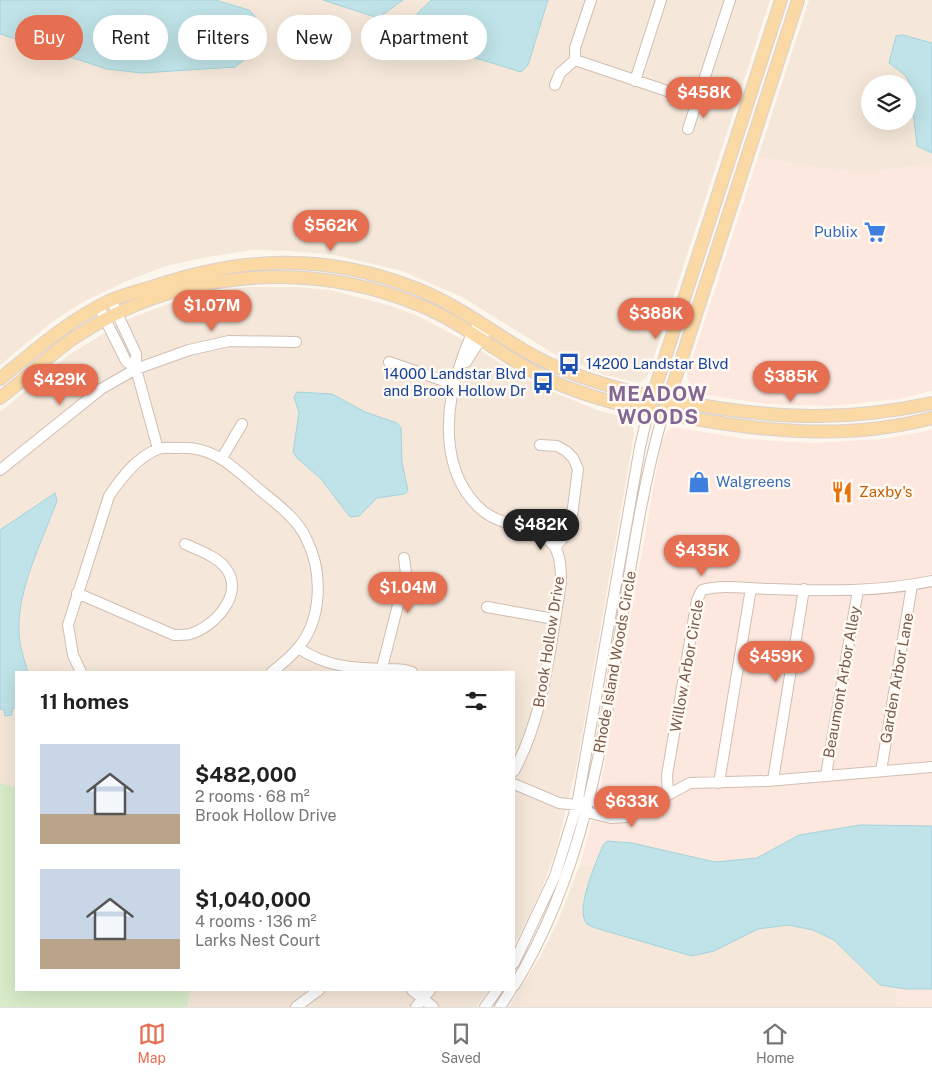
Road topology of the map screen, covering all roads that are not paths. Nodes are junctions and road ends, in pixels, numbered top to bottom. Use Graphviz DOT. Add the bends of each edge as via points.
graph roads {
  1 [pos="591,0"];
  2 [pos="661,0"];
  3 [pos="730,0"];
  4 [pos="781,0"];
  5 [pos="798,0"];
  6 [pos="575,60"];
  7 [pos="635,81"];
  8 [pos="555,85"];
  9 [pos="697,101"];
  10 [pos="688,129"];
  11 [pos="724,174"];
  12 [pos="740,179"];
  13 [pos="111,300"];
  14 [pos="99,307"];
  15 [pos="112,317"];
  16 [pos="484,325"];
  17 [pos="476,336"];
  18 [pos="296,342"];
  19 [pos="388,362"];
  20 [pos="136,369"];
  21 [pos="0,379"];
  22 [pos="453,384"];
  23 [pos="652,397"];
  24 [pos="0,398"];
  25 [pos="668,400"];
  26 [pos="932,404"];
  27 [pos="648,412"];
  28 [pos="663,414"];
  29 [pos="932,418"];
  30 [pos="242,424"];
  31 [pos="540,445"];
  32 [pos="158,449"];
  33 [pos="222,458"];
  34 [pos="0,470"];
  35 [pos="185,544"];
  36 [pos="555,547"];
  37 [pos="404,558"];
  38 [pos="932,581"];
  39 [pos="912,585"];
  40 [pos="752,588"];
  41 [pos="804,589"];
  42 [pos="858,590"];
  43 [pos="77,593"];
  44 [pos="487,607"];
  45 [pos="554,619"];
  46 [pos="298,648"];
  47 [pos="382,668"];
  48 [pos="81,671"];
  49 [pos="273,671"];
  50 [pos="404,671"];
  51 [pos="932,767"];
  52 [pos="515,769"];
  53 [pos="881,771"];
  54 [pos="826,775"];
  55 [pos="773,780"];
  56 [pos="719,783"];
  57 [pos="515,784"];
  58 [pos="668,794"];
  59 [pos="590,800"];
  60 [pos="577,805"];
  61 [pos="587,812"];
  62 [pos="528,936"];
  63 [pos="540,942"];
  64 [pos="515,961"];
  65 [pos="515,984"];
  66 [pos="317,991"];
  67 [pos="413,991"];
  68 [pos="429,991"];
  69 [pos="496,991"];
  70 [pos="510,991"];
  71 [pos="423,999"];
  72 [pos="296,1007"];
  73 [pos="416,1007"];
  74 [pos="433,1007"];
  75 [pos="485,1007"];
  76 [pos="500,1007"];
  1 -- 6 [label="street" via="574,48"];
  2 -- 7 [label="street"];
  3 -- 9 [label="street"];
  4 -- 11 [label="main road"];
  5 -- 12 [label="main road"];
  6 -- 7 [label="street"];
  6 -- 8 [label="street" via="560,73"];
  7 -- 9 [label="street"];
  9 -- 10 [label="street"];
  11 -- 12 [label="street"];
  11 -- 23 [label="main road"];
  12 -- 25 [label="main road"];
  13 -- 14 [label="main road"];
  13 -- 15 [label="street"];
  13 -- 16 [label="main road" via="183,276 274,261 328,265 386,278 424,292"];
  14 -- 15 [label="street"];
  14 -- 21 [label="main road" via="66,326"];
  15 -- 17 [label="main road" via="184,288 230,279 275,276 324,279 378,290 420,305"];
  15 -- 20 [label="street" via="126,361"];
  15 -- 24 [label="main road" via="74,338"];
  16 -- 17 [label="street"];
  16 -- 23 [label="main road" via="557,368 604,385"];
  17 -- 22 [label="street"];
  17 -- 27 [label="main road" via="554,382"];
  18 -- 20 [label="street" via="229,341 189,350"];
  19 -- 22 [label="street"];
  20 -- 32 [label="street"];
  20 -- 34 [label="street" via="100,389"];
  22 -- 36 [label="street" via="449,418 451,452 456,475 468,495 501,523 540,534"];
  23 -- 25 [label="main road"];
  23 -- 27 [label="main road"];
  25 -- 26 [label="main road" via="738,412 817,417 887,412"];
  25 -- 28 [label="main road"];
  27 -- 28 [label="main road"];
  27 -- 60 [label="street, Rhode Island Woods Circle"];
  28 -- 29 [label="main road" via="785,432 852,432"];
  28 -- 59 [label="street, Rhode Island Woods Circle" via="643,499"];
  30 -- 33 [label="street"];
  31 -- 36 [label="street" via="557,446 566,451 578,469 571,523"];
  32 -- 33 [label="street" via="184,447"];
  32 -- 43 [label="street" via="136,463 109,496"];
  33 -- 46 [label="street" via="292,518 306,537 317,570 318,599 311,626"];
  35 -- 43 [label="street" via="212,557 226,568 233,580 227,606 204,628 174,635"];
  36 -- 45 [label="street, Brook Hollow Drive" via="561,568"];
  37 -- 47 [label="street" via="406,572"];
  38 -- 39 [label="street, Willow Arbor Circle"];
  39 -- 42 [label="street, Willow Arbor Circle"];
  39 -- 53 [label="street, Garden Arbor Lane"];
  40 -- 41 [label="street, Willow Arbor Circle"];
  40 -- 56 [label="street"];
  40 -- 58 [label="street, Willow Arbor Circle" via="716,586 702,590 667,775"];
  41 -- 42 [label="street, Willow Arbor Circle"];
  41 -- 55 [label="street"];
  42 -- 54 [label="street, Beaumont Arbor Alley"];
  43 -- 48 [label="street" via="68,625 73,655"];
  44 -- 45 [label="street"];
  45 -- 52 [label="street, Brook Hollow Drive" via="538,713"];
  46 -- 47 [label="street" via="316,660 341,667 358,670"];
  46 -- 49 [label="street"];
  47 -- 50 [label="street"];
  51 -- 53 [label="street"];
  53 -- 54 [label="street"];
  54 -- 55 [label="street"];
  55 -- 56 [label="street"];
  56 -- 58 [label="street" via="690,783"];
  57 -- 60 [label="street" via="559,803"];
  58 -- 59 [label="street" via="628,808"];
  58 -- 61 [label="street" via="627,817 611,818"];
  59 -- 60 [label="street"];
  59 -- 61 [label="street, Rhode Island Woods Circle"];
  60 -- 61 [label="street"];
  60 -- 62 [label="street, Rhode Island Woods Circle" via="555,876"];
  61 -- 63 [label="street, Rhode Island Woods Circle" via="566,879"];
  62 -- 63 [label="street"];
  62 -- 64 [label="street, Rhode Island Woods Circle"];
  63 -- 65 [label="street, Rhode Island Woods Circle"];
  66 -- 72 [label="street"];
  67 -- 71 [label="street"];
  68 -- 71 [label="street"];
  69 -- 75 [label="street"];
  70 -- 76 [label="street"];
  71 -- 73 [label="street"];
  71 -- 74 [label="street"];
}
